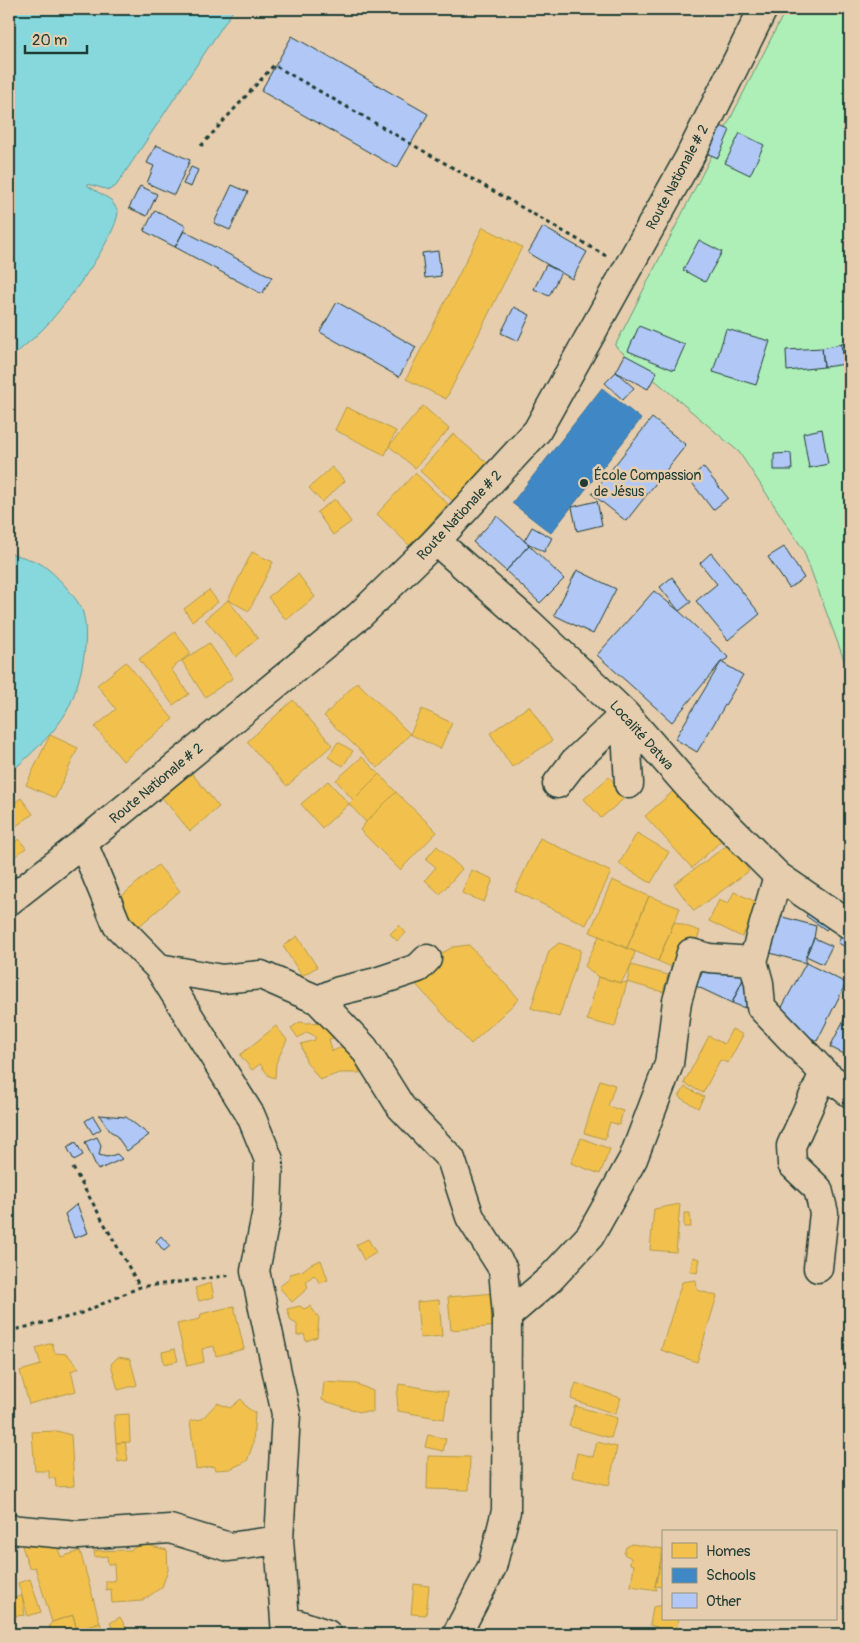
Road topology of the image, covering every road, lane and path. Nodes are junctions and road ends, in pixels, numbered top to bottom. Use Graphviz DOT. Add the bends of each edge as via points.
graph roads {
  1 [pos="763,9"];
  2 [pos="201,146"];
  3 [pos="628,268"];
  4 [pos="436,540"];
  5 [pos="625,714"];
  6 [pos="557,784"];
  7 [pos="630,784"];
  8 [pos="83,843"];
  9 [pos="778,876"];
  10 [pos="9,901"];
  11 [pos="850,925"];
  12 [pos="427,959"];
  13 [pos="753,961"];
  14 [pos="159,968"];
  15 [pos="318,1000"];
  16 [pos="824,1073"];
  17 [pos="850,1093"];
  18 [pos="73,1168"];
  19 [pos="818,1268"];
  20 [pos="255,1271"];
  21 [pos="140,1287"];
  22 [pos="508,1316"];
  23 [pos="9,1331"];
  24 [pos="9,1529"];
  25 [pos="279,1540"];
  26 [pos="286,1627"];
  27 [pos="327,1634"];
  28 [pos="457,1634"];
  1 -- 3 [label="street, Route Nationale # 2" via="689,158"];
  2 -- 3 [label="path" via="274,65"];
  3 -- 4 [label="street, Route Nationale # 2" via="537,431"];
  4 -- 5 [label="street, Localité Datwa"];
  4 -- 8 [label="street, Route Nationale # 2" via="359,616"];
  5 -- 6 [label="street" via="574,762"];
  5 -- 7 [label="street"];
  5 -- 9 [label="street, Localité Datwa" via="690,788"];
  8 -- 10 [label="street, Route Nationale # 2"];
  8 -- 14 [label="street" via="117,925"];
  9 -- 11 [label="street, Localité Datwa"];
  9 -- 13 [label="street"];
  12 -- 15 [label="street" via="418,968"];
  13 -- 16 [label="street" via="761,1007"];
  13 -- 22 [label="street" via="709,958 691,953 677,1001 669,1064 633,1158 590,1236 550,1279"];
  14 -- 15 [label="street" via="222,979 261,975"];
  14 -- 20 [label="street" via="251,1116 269,1160 267,1210"];
  15 -- 22 [label="street" via="364,1048 401,1107 451,1159 470,1217 503,1269"];
  16 -- 17 [label="street"];
  16 -- 19 [label="street" via="791,1146 792,1164 818,1188 824,1212"];
  18 -- 21 [label="path"];
  20 -- 21 [label="path"];
  20 -- 25 [label="street" via="286,1414"];
  21 -- 23 [label="path" via="77,1316"];
  22 -- 28 [label="street" via="506,1511 492,1568"];
  24 -- 25 [label="street" via="78,1535 170,1529 229,1547"];
  25 -- 26 [label="street"];
  26 -- 27 [label="street"];
}
